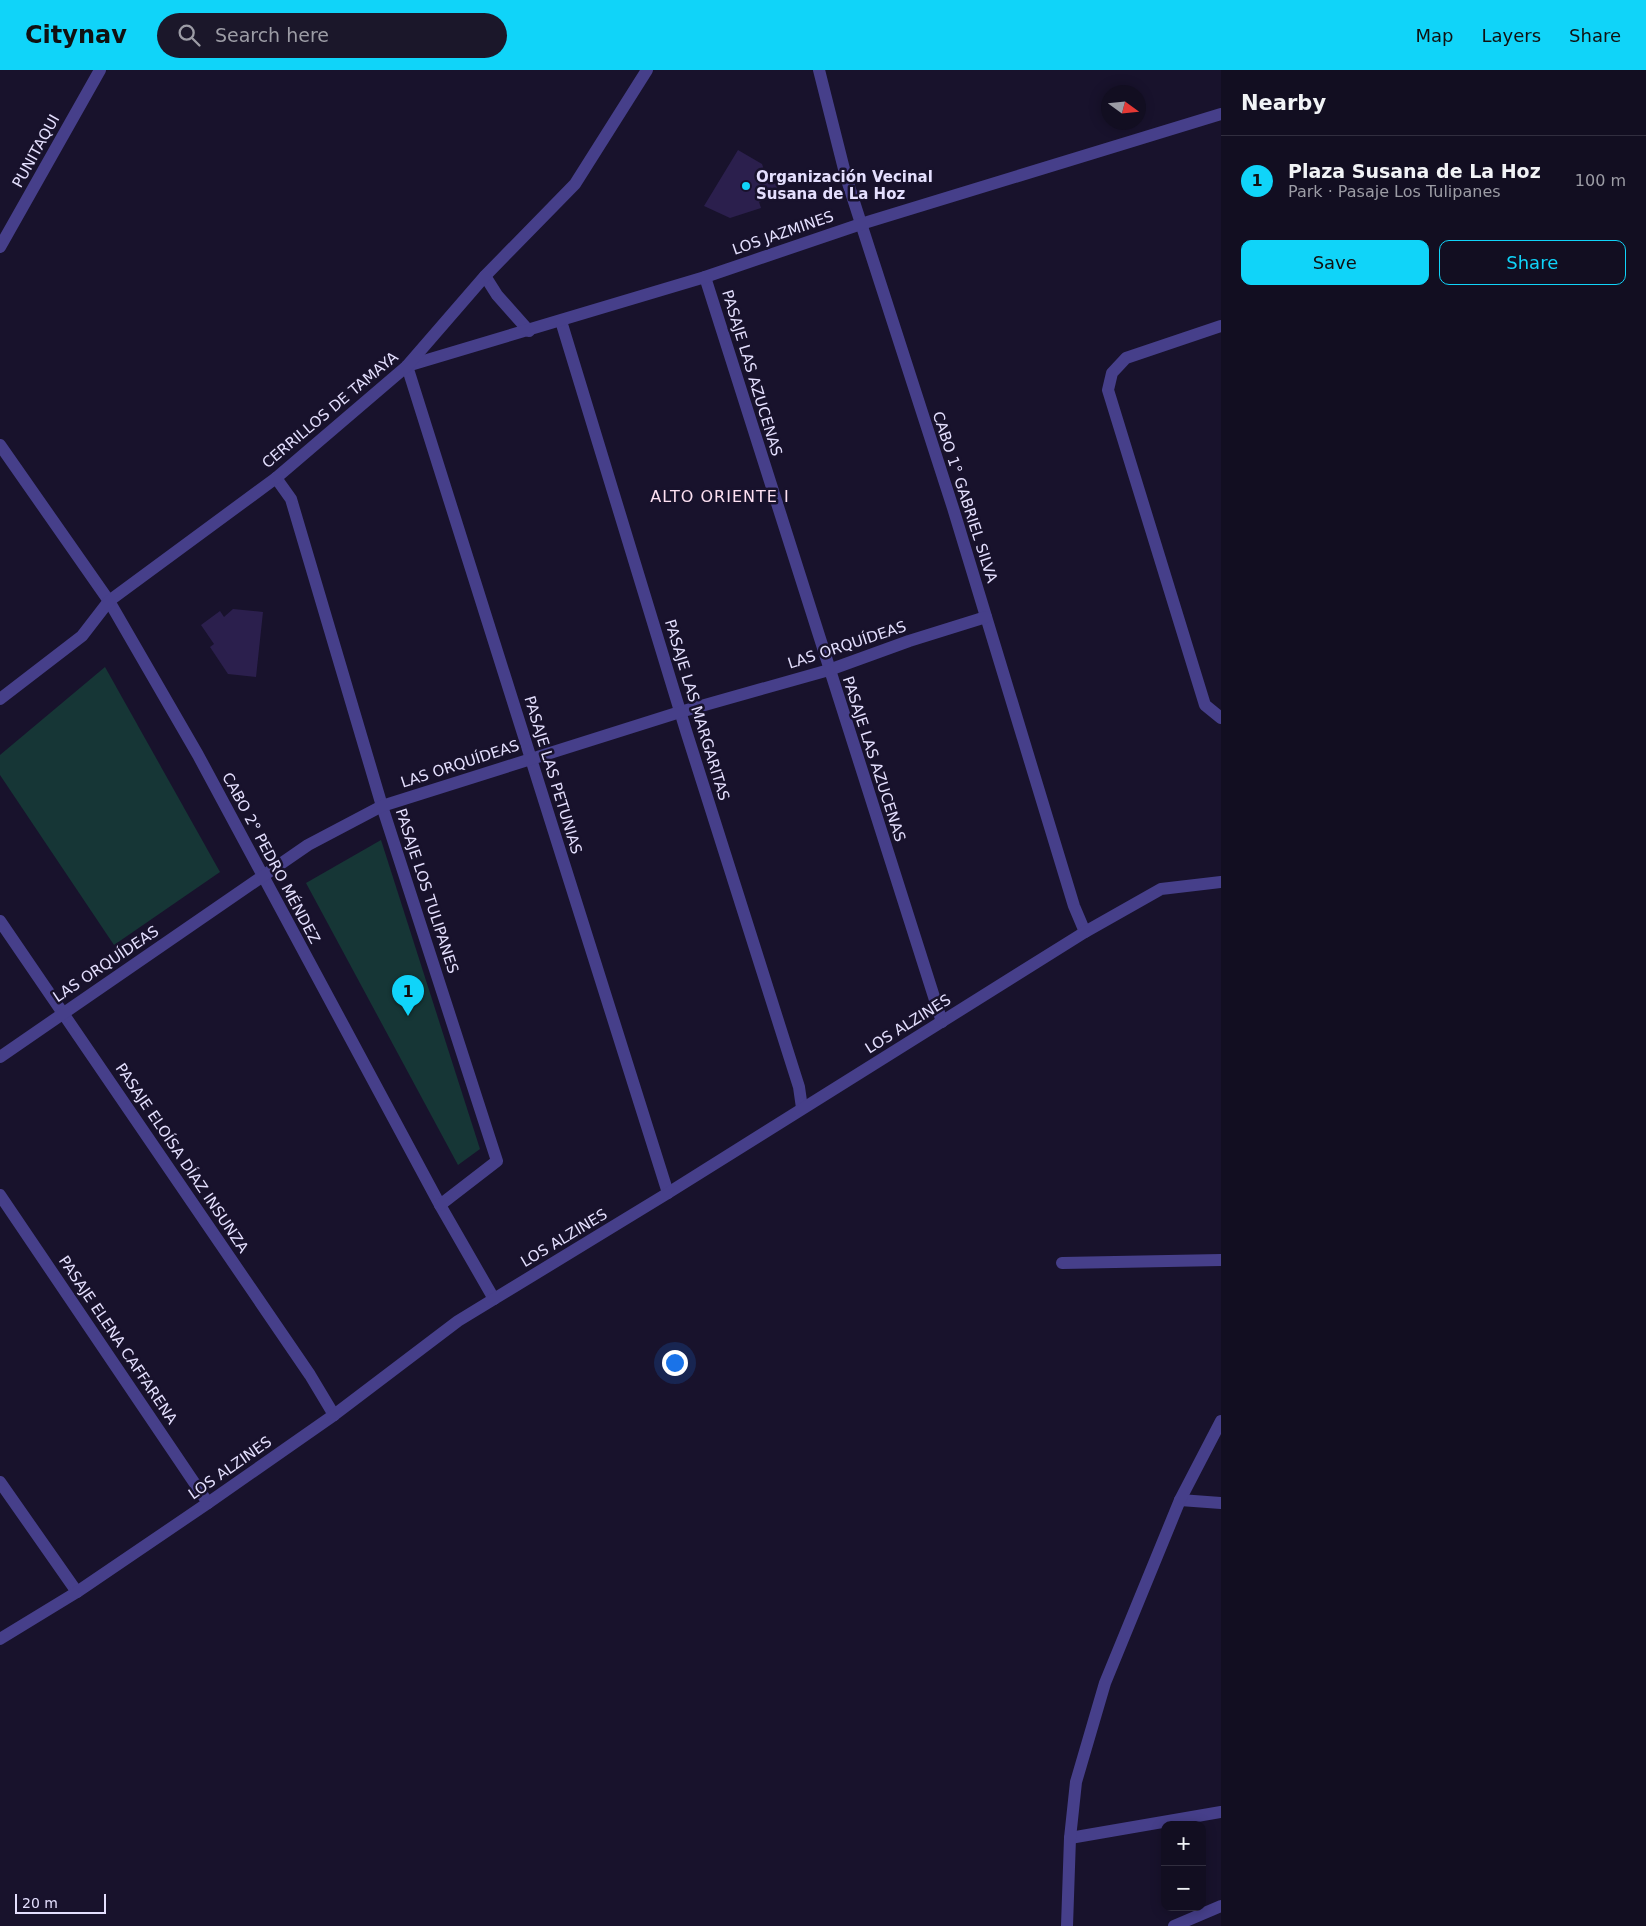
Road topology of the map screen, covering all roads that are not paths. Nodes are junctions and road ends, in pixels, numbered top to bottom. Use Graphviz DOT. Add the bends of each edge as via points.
graph roads {
  1 [pos="646,70"];
  2 [pos="819,70"];
  3 [pos="94,72"];
  4 [pos="1221,114"];
  5 [pos="861,224"];
  6 [pos="2,239"];
  7 [pos="485,276"];
  8 [pos="705,277"];
  9 [pos="561,321"];
  10 [pos="1221,326"];
  11 [pos="529,331"];
  12 [pos="408,366"];
  13 [pos="0,445"];
  14 [pos="276,478"];
  15 [pos="109,601"];
  16 [pos="986,617"];
  17 [pos="829,670"];
  18 [pos="0,699"];
  19 [pos="680,712"];
  20 [pos="1221,718"];
  21 [pos="531,758"];
  22 [pos="382,806"];
  23 [pos="263,878"];
  24 [pos="1221,882"];
  25 [pos="0,921"];
  26 [pos="1085,932"];
  27 [pos="63,1013"];
  28 [pos="942,1022"];
  29 [pos="0,1057"];
  30 [pos="802,1108"];
  31 [pos="668,1193"];
  32 [pos="0,1195"];
  33 [pos="440,1205"];
  34 [pos="1221,1260"];
  35 [pos="1062,1263"];
  36 [pos="494,1299"];
  37 [pos="334,1415"];
  38 [pos="1221,1421"];
  39 [pos="0,1482"];
  40 [pos="1180,1500"];
  41 [pos="1221,1502"];
  42 [pos="208,1503"];
  43 [pos="77,1592"];
  44 [pos="0,1639"];
  45 [pos="1221,1812"];
  46 [pos="1070,1838"];
  47 [pos="1221,1906"];
  48 [pos="1067,1926"];
  49 [pos="1174,1926"];
  1 -- 7 [label="street, CERRILLOS DE TAMAYA" via="575,184"];
  2 -- 5 [label="street, CABO 1° GABRIEL SILVA"];
  3 -- 6 [label="street, PUNITAQUI"];
  4 -- 5 [label="street, LOS JAZMINES"];
  5 -- 8 [label="street, LOS JAZMINES"];
  5 -- 16 [label="street, CABO 1° GABRIEL SILVA"];
  7 -- 11 [label="street"];
  7 -- 12 [label="street, CERRILLOS DE TAMAYA"];
  8 -- 9 [label="street, LOS JAZMINES"];
  8 -- 17 [label="street, PASAJE LAS AZUCENAS"];
  9 -- 11 [label="street, LOS JAZMINES"];
  9 -- 19 [label="street, PASAJE LAS MARGARITAS"];
  10 -- 20 [label="street" via="1126,358 1112,373 1108,390 1206,705"];
  11 -- 12 [label="street, LOS JAZMINES"];
  12 -- 14 [label="street, CERRILLOS DE TAMAYA"];
  12 -- 21 [label="street, PASAJE LAS PETUNIAS"];
  13 -- 15 [label="street, CABO 2° PEDRO MÉNDEZ"];
  14 -- 15 [label="street, CERRILLOS DE TAMAYA"];
  14 -- 22 [label="street, PASAJE LOS TULIPANES" via="291,499"];
  15 -- 18 [label="street, CERRILLOS DE TAMAYA" via="82,636"];
  15 -- 23 [label="street, CABO 2° PEDRO MÉNDEZ" via="198,755"];
  16 -- 17 [label="street, LAS ORQUÍDEAS"];
  16 -- 26 [label="street, CABO 1° GABRIEL SILVA" via="1074,906"];
  17 -- 19 [label="street, LAS ORQUÍDEAS"];
  17 -- 28 [label="street, PASAJE LAS AZUCENAS"];
  19 -- 21 [label="street, LAS ORQUÍDEAS"];
  19 -- 30 [label="street, PASAJE LAS MARGARITAS" via="799,1087"];
  21 -- 22 [label="street, LAS ORQUÍDEAS"];
  21 -- 31 [label="street, PASAJE LAS PETUNIAS"];
  22 -- 23 [label="street, LAS ORQUÍDEAS" via="308,845"];
  22 -- 33 [label="street, PASAJE LOS TULIPANES" via="497,1161"];
  23 -- 27 [label="street, LAS ORQUÍDEAS"];
  23 -- 33 [label="street, CABO 2° PEDRO MÉNDEZ"];
  24 -- 26 [label="street, LOS ALZINES" via="1161,889"];
  25 -- 27 [label="street, PASAJE ELOÍSA DÍAZ INSUNZA"];
  26 -- 28 [label="street, LOS ALZINES"];
  27 -- 29 [label="street, LAS ORQUÍDEAS"];
  27 -- 37 [label="street, PASAJE ELOÍSA DÍAZ INSUNZA" via="323,1393"];
  28 -- 30 [label="street, LOS ALZINES"];
  30 -- 31 [label="street, LOS ALZINES"];
  31 -- 36 [label="street, LOS ALZINES"];
  32 -- 42 [label="street, PASAJE ELENA CAFFARENA"];
  33 -- 36 [label="street, CABO 2° PEDRO MÉNDEZ"];
  34 -- 35 [label="street"];
  36 -- 37 [label="street, LOS ALZINES" via="458,1321"];
  37 -- 42 [label="street, LOS ALZINES"];
  38 -- 40 [label="street"];
  39 -- 43 [label="street"];
  40 -- 41 [label="street"];
  40 -- 46 [label="street" via="1105,1683 1076,1782"];
  42 -- 43 [label="street, LOS ALZINES"];
  43 -- 44 [label="street, LOS ALZINES"];
  45 -- 46 [label="street"];
  46 -- 48 [label="street"];
  47 -- 49 [label="street"];
}
